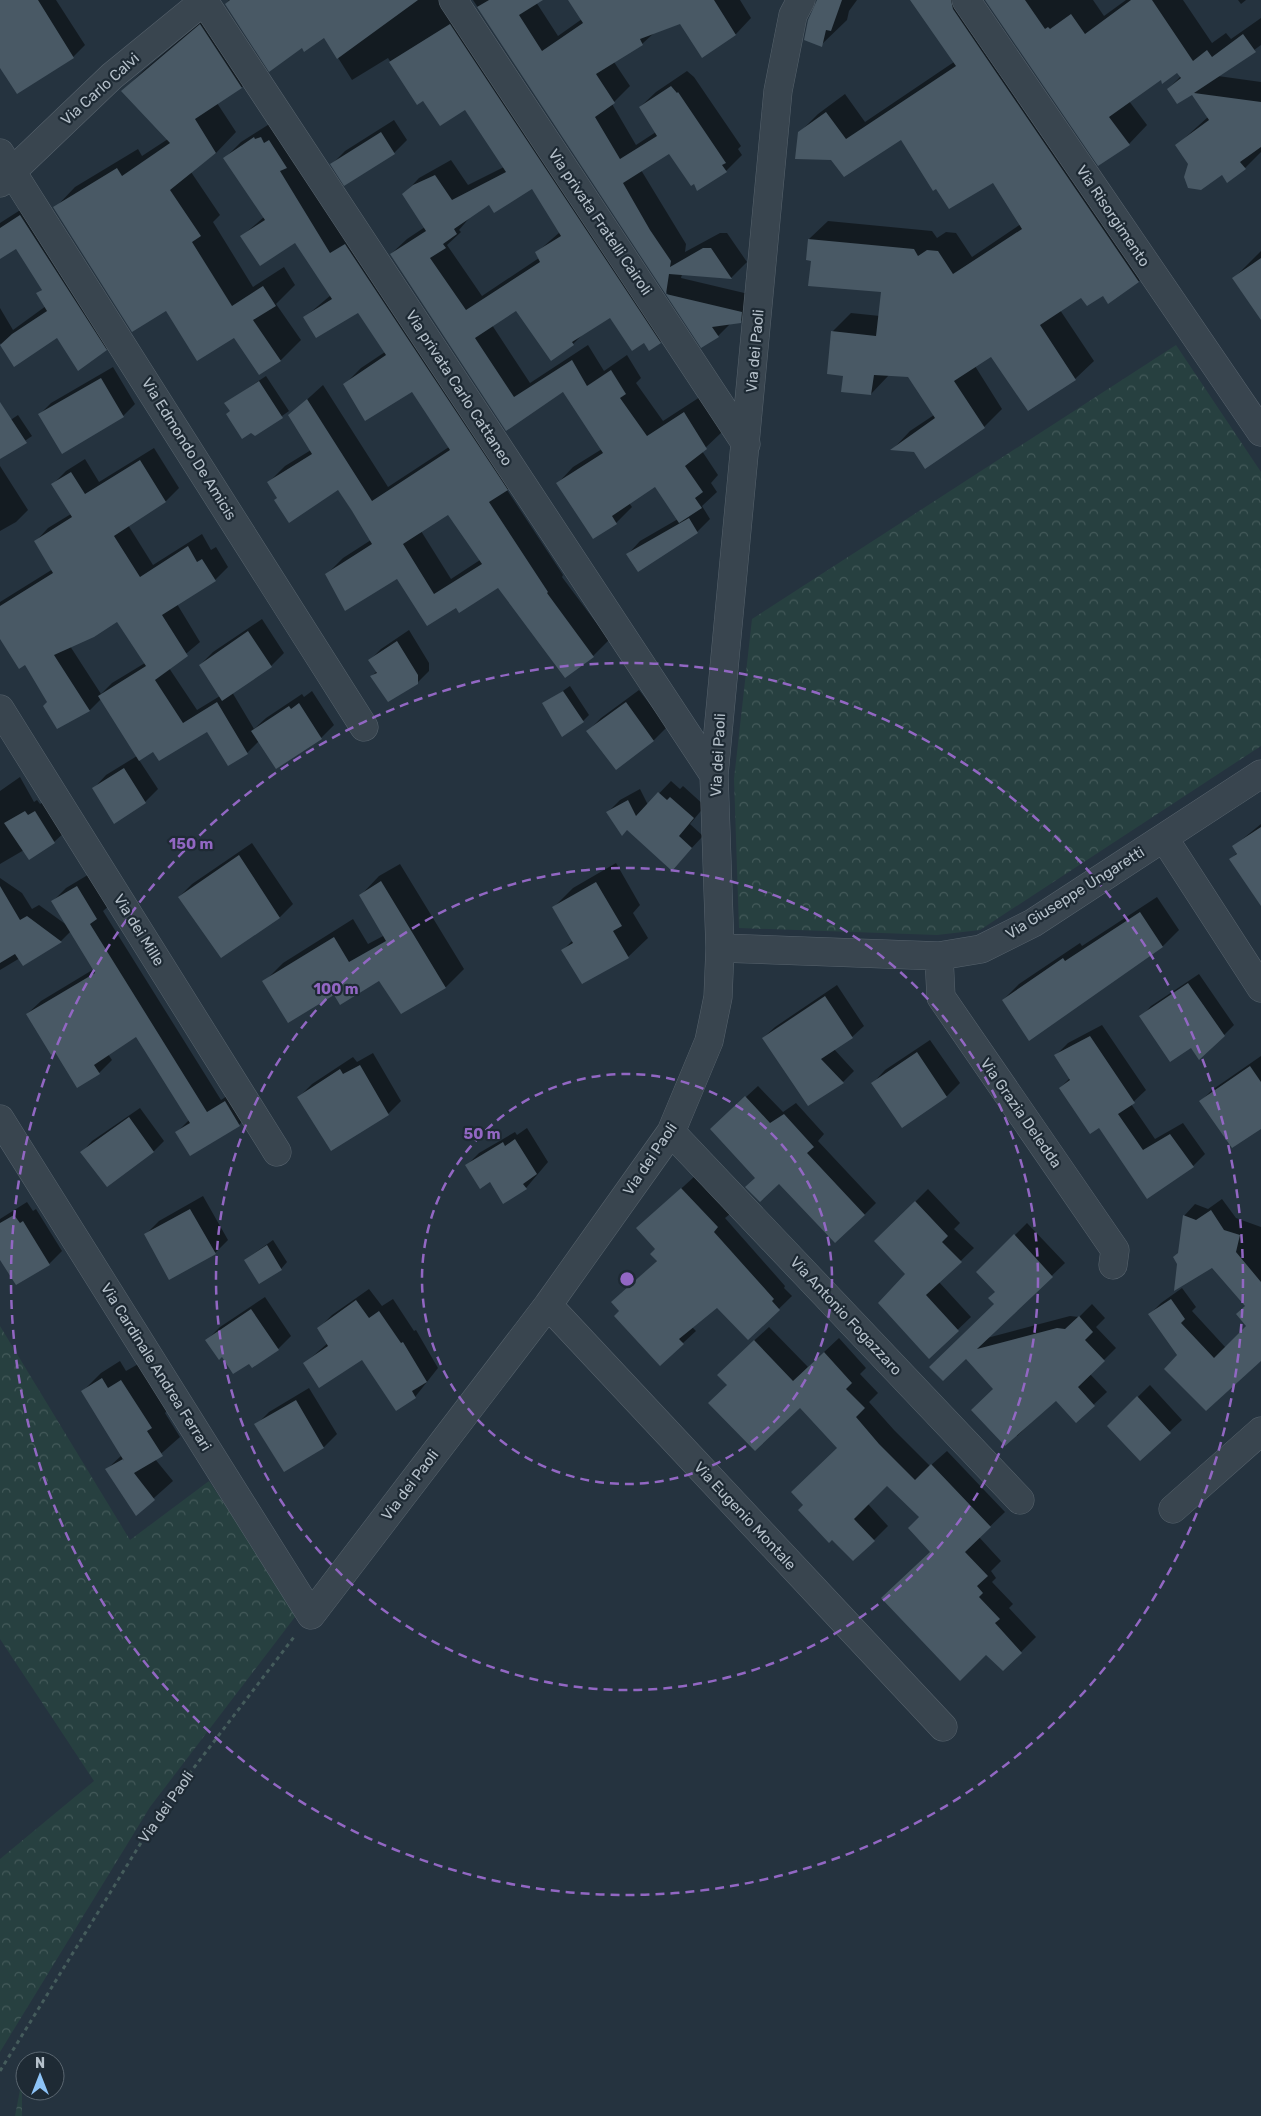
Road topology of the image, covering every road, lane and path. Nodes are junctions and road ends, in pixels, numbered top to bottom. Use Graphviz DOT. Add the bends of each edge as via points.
graph roads {
  1 [pos="204,0"];
  2 [pos="453,0"];
  3 [pos="801,0"];
  4 [pos="966,0"];
  5 [pos="4,169"];
  6 [pos="1261,432"];
  7 [pos="746,444"];
  8 [pos="0,708"];
  9 [pos="364,727"];
  10 [pos="1261,774"];
  11 [pos="714,776"];
  12 [pos="1164,838"];
  13 [pos="720,948"];
  14 [pos="939,956"];
  15 [pos="1261,988"];
  16 [pos="0,1119"];
  17 [pos="671,1132"];
  18 [pos="277,1152"];
  19 [pos="1113,1265"];
  20 [pos="548,1305"];
  21 [pos="1261,1431"];
  22 [pos="1020,1500"];
  23 [pos="1173,1509"];
  24 [pos="312,1615"];
  25 [pos="943,1727"];
  26 [pos="0,2071"];
  1 -- 5 [label="street, Via Carlo Calvi"];
  1 -- 11 [label="street, Via privata Carlo Cattaneo"];
  2 -- 7 [label="street, Via privata Fratelli Cairoli"];
  3 -- 7 [label="street, Via dei Paoli" via="793,15 778,91"];
  4 -- 6 [label="street, Via Risorgimento"];
  5 -- 9 [label="street, Via Edmondo De Amicis"];
  7 -- 11 [label="street, Via dei Paoli"];
  8 -- 18 [label="street, Via dei Mille"];
  10 -- 12 [label="street, Via Giuseppe Ungaretti"];
  11 -- 13 [label="street, Via dei Paoli"];
  12 -- 14 [label="street, Via Giuseppe Ungaretti" via="1033,923 981,949"];
  12 -- 15 [label="street"];
  13 -- 14 [label="street, Via Giuseppe Ungaretti"];
  13 -- 17 [label="street, Via dei Paoli" via="718,997 709,1041"];
  14 -- 19 [label="street, Via Grazia Deledda" via="941,997 1115,1250"];
  16 -- 24 [label="street, Via Cardinale Andrea Ferrari"];
  17 -- 20 [label="street, Via dei Paoli"];
  17 -- 22 [label="street, Via Antonio Fogazzaro"];
  20 -- 24 [label="street, Via dei Paoli"];
  20 -- 25 [label="street, Via Eugenio Montale"];
  21 -- 23 [label="street"];
  24 -- 26 [label="path, Via dei Paoli" via="160,1812"];
}
